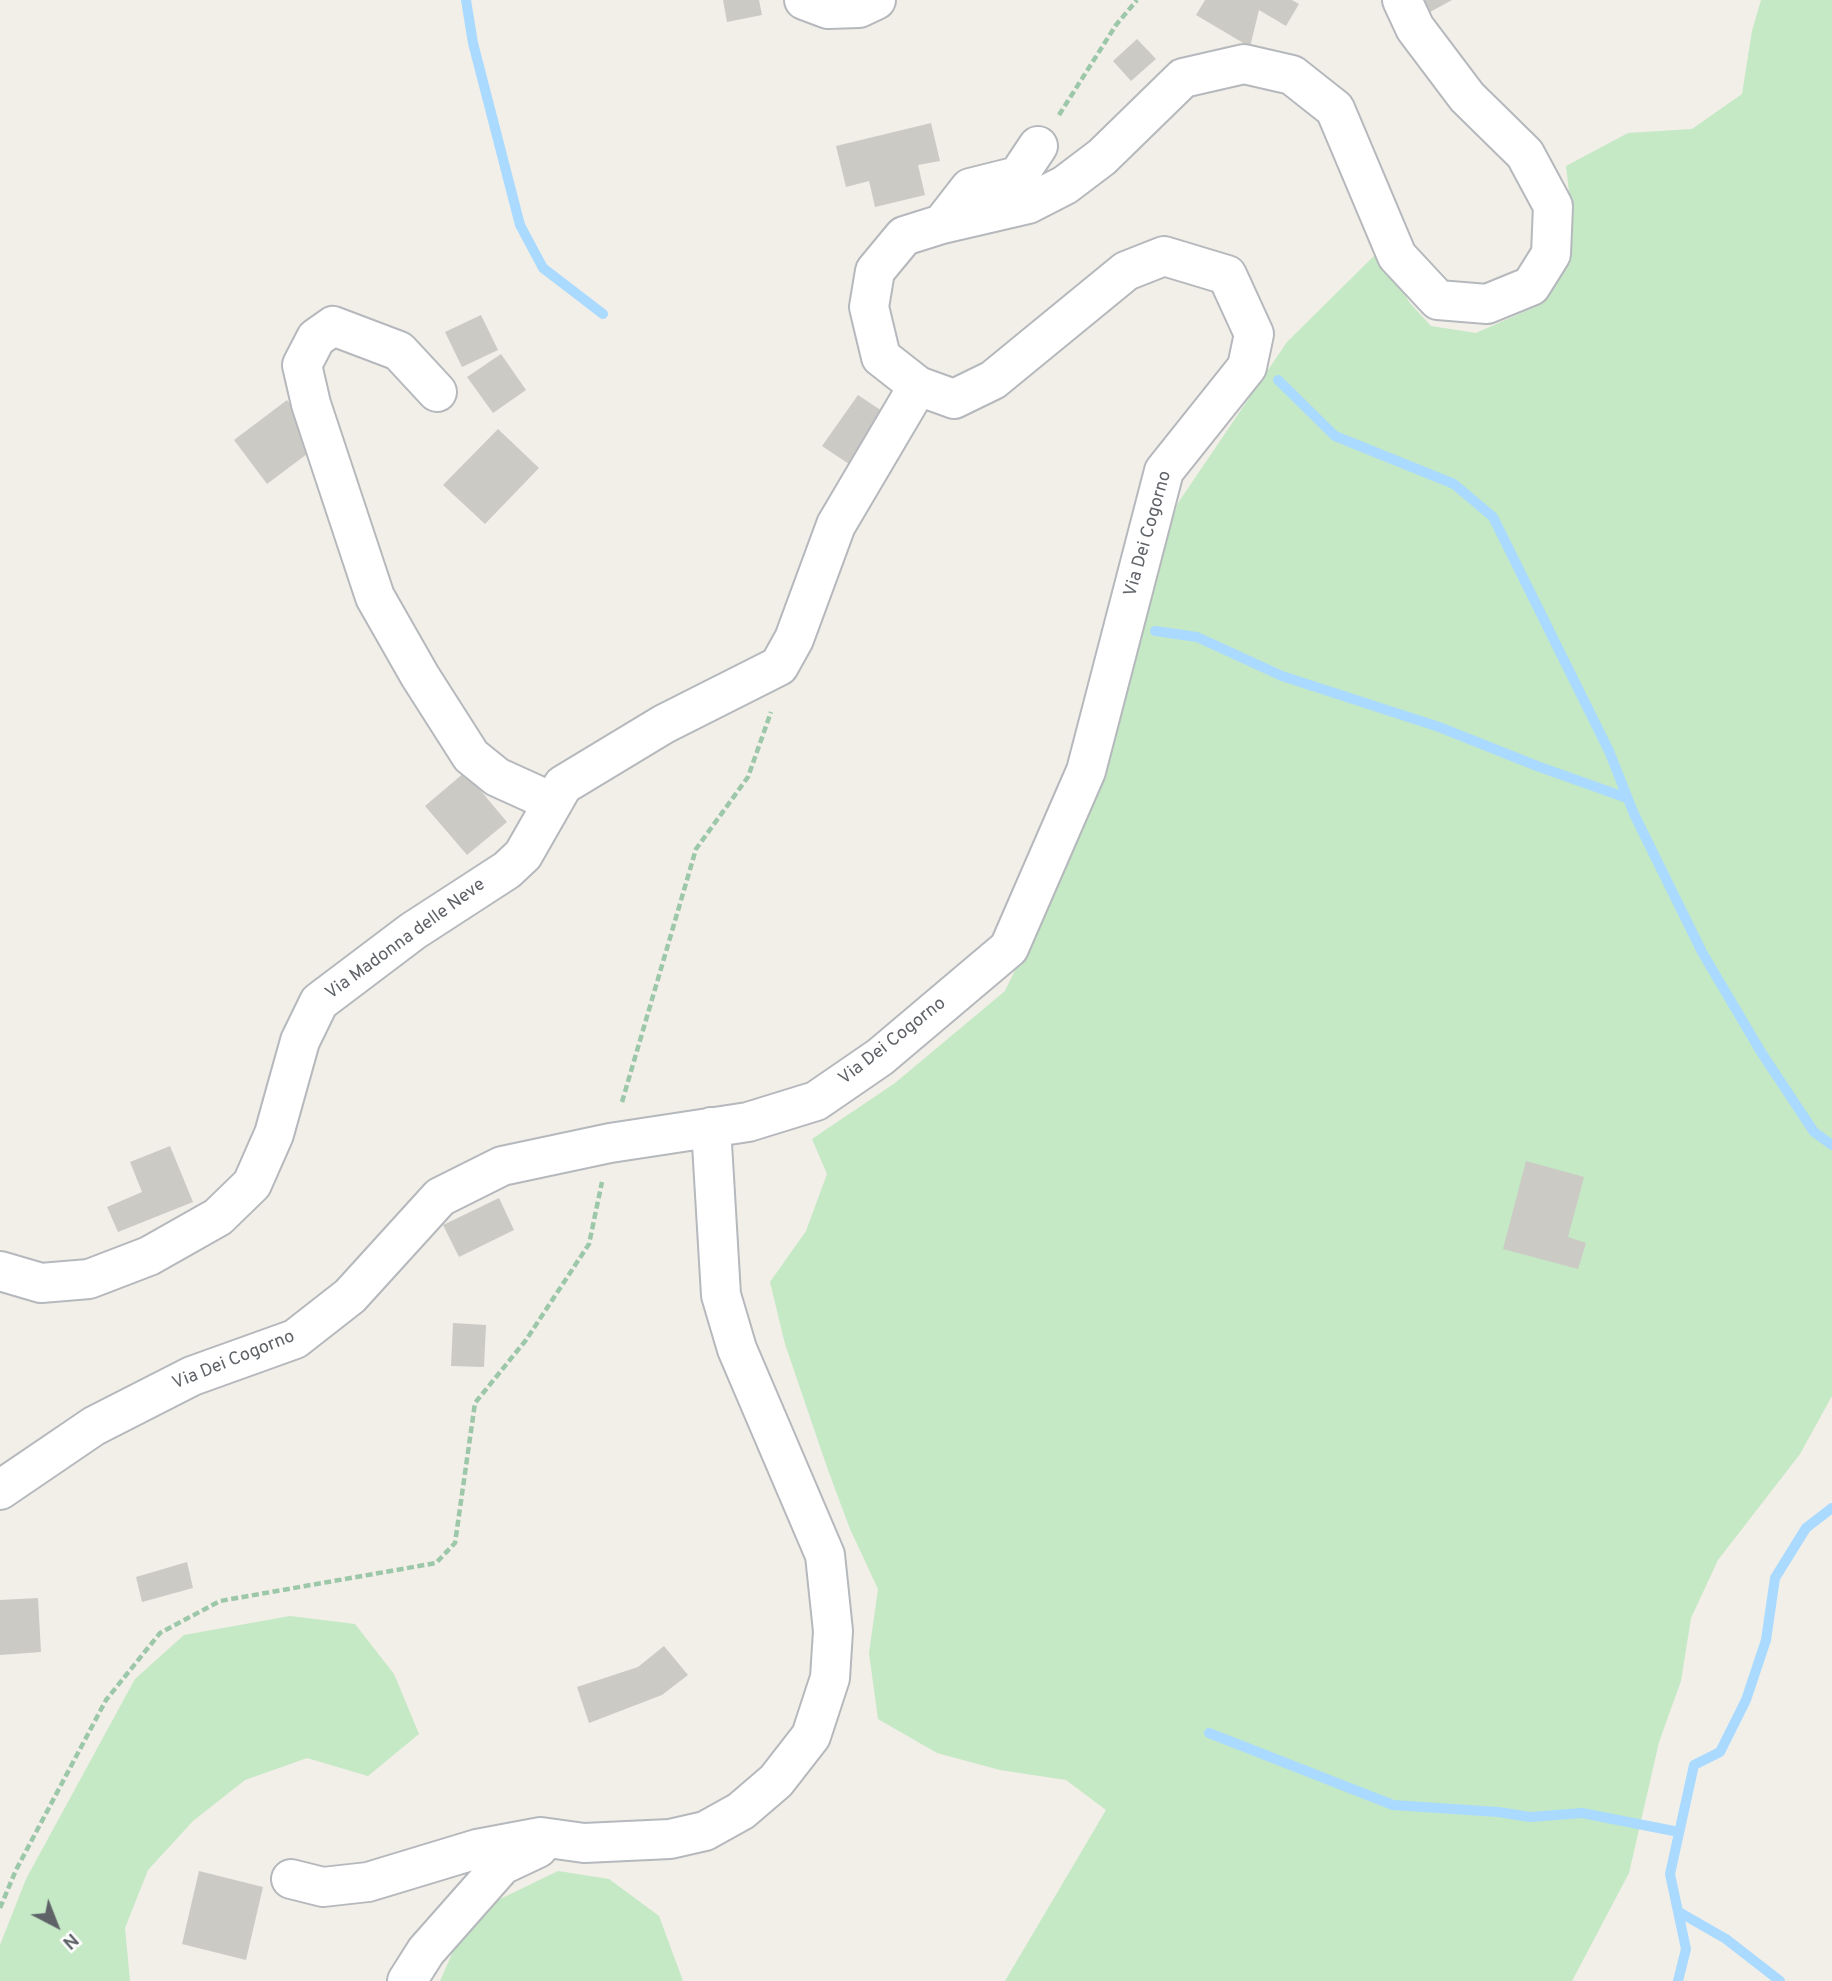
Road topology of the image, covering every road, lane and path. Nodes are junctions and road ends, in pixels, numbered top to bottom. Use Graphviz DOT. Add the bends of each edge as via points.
graph roads {
  1 [pos="803,0"];
  2 [pos="876,0"];
  3 [pos="1137,0"];
  4 [pos="1402,0"];
  5 [pos="1038,146"];
  6 [pos="942,224"];
  7 [pos="918,386"];
  8 [pos="437,392"];
  9 [pos="779,666"];
  10 [pos="552,802"];
  11 [pos="711,1127"];
  12 [pos="610,1143"];
  13 [pos="0,1271"];
  14 [pos="0,1490"];
  15 [pos="556,1839"];
  16 [pos="291,1879"];
  17 [pos="0,1908"];
  18 [pos="407,1981"];
  1 -- 2 [label="street" via="828,9 859,8"];
  3 -- 5 [label="path"];
  4 -- 6 [label="street, Via Dei Cogorno" via="1415,28 1467,97 1525,154 1553,206 1551,254 1531,286 1487,304 1438,300 1397,256 1335,109 1292,75 1244,64 1183,78 1102,158 1065,185 1028,204"];
  5 -- 6 [label="street" via="1018,176 970,188"];
  6 -- 7 [label="street, Via Dei Cogorno" via="904,236 875,271 869,307 881,357"];
  7 -- 9 [label="street" via="836,525 794,639"];
  7 -- 11 [label="street, Via Dei Cogorno" via="954,399 993,380 1126,271 1164,256 1227,275 1254,334 1247,367 1164,471 1086,771 1009,948 880,1057 816,1101 748,1122"];
  8 -- 10 [label="street" via="399,351 332,326 316,338 302,365 376,597 420,676 471,755 497,777"];
  9 -- 10 [label="street, Via Madonna delle Neve" via="664,723 563,785"];
  9 -- 12 [label="path" via="771,716 748,777 696,849"];
  10 -- 13 [label="street, Via Madonna delle Neve" via="523,855 507,870 413,931 320,1002 300,1041 274,1134 252,1184 218,1217 149,1256 89,1279 41,1283"];
  11 -- 12 [label="street, Via Dei Cogorno"];
  11 -- 15 [label="street" via="721,1295 737,1349 825,1555 833,1631 830,1678 811,1736 776,1781 741,1811 705,1831 670,1839 584,1843"];
  12 -- 14 [label="street, Via Dei Cogorno" via="502,1166 440,1197 349,1296 295,1339 192,1376 93,1426"];
  12 -- 17 [label="path" via="589,1244 526,1339 475,1403 455,1543 436,1563 220,1601 160,1633 106,1700"];
  15 -- 16 [label="street" via="541,1837 477,1849 368,1882 323,1887"];
  15 -- 18 [label="street" via="502,1866 426,1951"];
}
